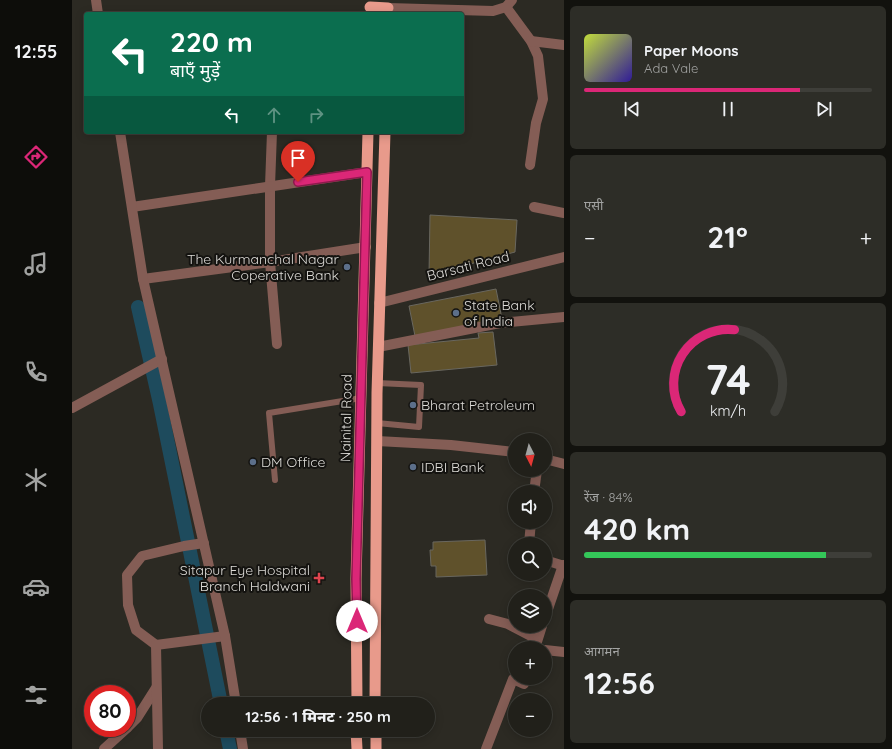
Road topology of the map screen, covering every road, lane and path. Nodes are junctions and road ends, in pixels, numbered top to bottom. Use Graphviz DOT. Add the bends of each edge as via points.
graph roads {
  1 [pos="96,0"];
  2 [pos="509,4"];
  3 [pos="370,7"];
  4 [pos="388,7"];
  5 [pos="98,12"];
  6 [pos="531,41"];
  7 [pos="564,45"];
  8 [pos="120,134"];
  9 [pos="272,134"];
  10 [pos="368,134"];
  11 [pos="385,134"];
  12 [pos="530,165"];
  13 [pos="384,170"];
  14 [pos="367,172"];
  15 [pos="270,186"];
  16 [pos="132,207"];
  17 [pos="534,207"];
  18 [pos="564,213"];
  19 [pos="366,247"];
  20 [pos="564,257"];
  21 [pos="270,262"];
  22 [pos="143,279"];
  23 [pos="379,303"];
  24 [pos="564,317"];
  25 [pos="277,344"];
  26 [pos="378,347"];
  27 [pos="162,359"];
  28 [pos="377,383"];
  29 [pos="361,398"];
  30 [pos="72,408"];
  31 [pos="377,423"];
  32 [pos="377,441"];
  33 [pos="508,451"];
  34 [pos="552,461"];
  35 [pos="564,464"];
  36 [pos="275,480"];
  37 [pos="204,543"];
  38 [pos="552,562"];
  39 [pos="563,565"];
  40 [pos="552,597"];
  41 [pos="489,619"];
  42 [pos="220,637"];
  43 [pos="534,641"];
  44 [pos="156,645"];
  45 [pos="552,650"];
  46 [pos="564,652"];
  47 [pos="512,685"];
  48 [pos="157,688"];
  49 [pos="234,697"];
  50 [pos="357,697"];
  51 [pos="375,697"];
  52 [pos="136,719"];
  53 [pos="117,737"];
  54 [pos="241,737"];
  55 [pos="356,737"];
  56 [pos="376,737"];
  57 [pos="104,749"];
  58 [pos="158,749"];
  59 [pos="243,749"];
  60 [pos="357,749"];
  61 [pos="376,749"];
  62 [pos="487,749"];
  1 -- 5 [label="street"];
  2 -- 4 [label="street" via="493,11"];
  2 -- 6 [label="street"];
  3 -- 4 [label="highway"];
  6 -- 7 [label="street"];
  6 -- 12 [label="street" via="538,56 543,99 536,123"];
  8 -- 16 [label="street"];
  9 -- 15 [label="street"];
  10 -- 14 [label="highway, Nainital Road"];
  11 -- 13 [label="highway"];
  13 -- 14 [label="highway"];
  13 -- 23 [label="highway"];
  14 -- 15 [label="street"];
  14 -- 19 [label="highway, Nainital Road"];
  15 -- 16 [label="street"];
  15 -- 21 [label="street"];
  16 -- 22 [label="street"];
  17 -- 18 [label="street"];
  19 -- 21 [label="street"];
  19 -- 29 [label="highway, Nainital Road"];
  20 -- 23 [label="street, Barsati Road"];
  21 -- 22 [label="street"];
  21 -- 25 [label="street"];
  22 -- 27 [label="street"];
  23 -- 26 [label="highway"];
  24 -- 26 [label="street" via="500,323"];
  26 -- 28 [label="highway"];
  27 -- 30 [label="street"];
  27 -- 37 [label="street"];
  28 -- 31 [label="highway"];
  28 -- 31 [label="lane" via="421,385 419,427"];
  29 -- 36 [label="lane" via="269,413"];
  29 -- 50 [label="highway, Nainital Road" via="356,579"];
  31 -- 32 [label="highway"];
  32 -- 33 [label="street"];
  32 -- 51 [label="highway"];
  34 -- 35 [label="street"];
  37 -- 42 [label="street"];
  37 -- 44 [label="street" via="142,556 127,575 128,605 136,630"];
  38 -- 39 [label="street"];
  39 -- 40 [label="street"];
  41 -- 43 [label="street" via="508,624 531,636"];
  42 -- 44 [label="street"];
  42 -- 49 [label="street"];
  44 -- 48 [label="street"];
  45 -- 46 [label="street"];
  47 -- 62 [label="street"];
  48 -- 52 [label="street"];
  48 -- 58 [label="street"];
  53 -- 57 [label="street"];
  54 -- 59 [label="street"];
  55 -- 60 [label="highway"];
  56 -- 61 [label="highway"];
}
